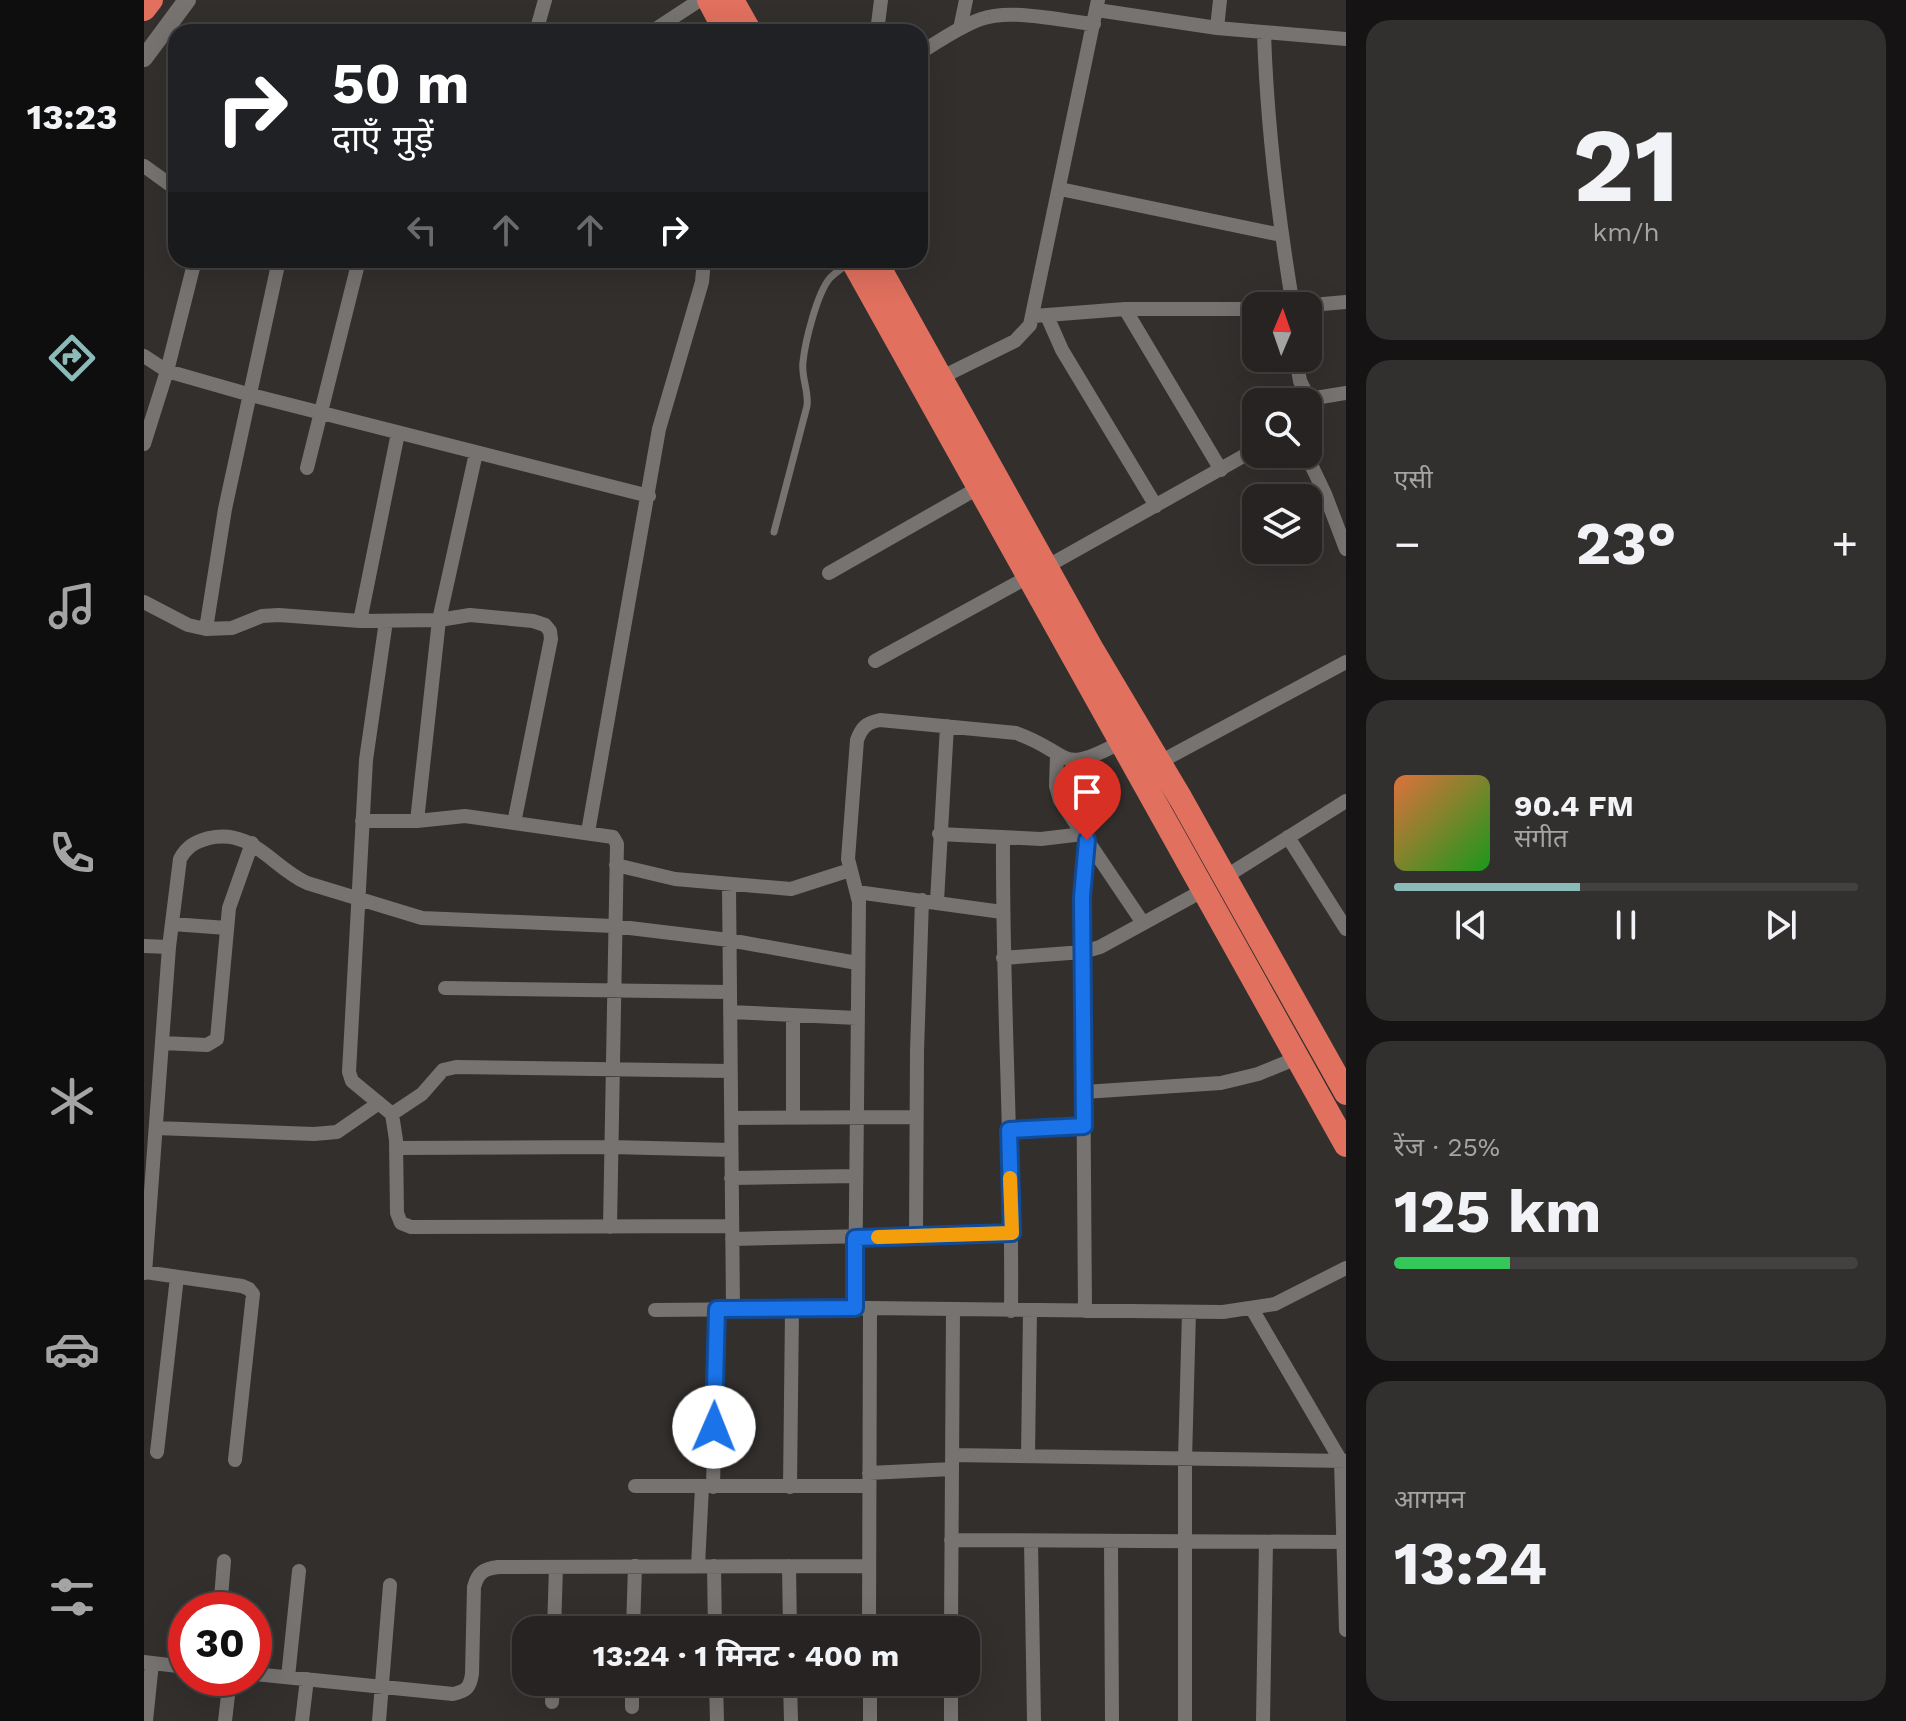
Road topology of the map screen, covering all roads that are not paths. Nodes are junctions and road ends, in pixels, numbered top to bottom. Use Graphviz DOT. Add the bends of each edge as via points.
graph roads {
  1 [pos="151,0"];
  2 [pos="187,0"];
  3 [pos="545,0"];
  4 [pos="700,0"];
  5 [pos="709,0"];
  6 [pos="732,0"];
  7 [pos="881,0"];
  8 [pos="966,0"];
  9 [pos="1220,0"];
  10 [pos="144,9"];
  11 [pos="1096,11"];
  12 [pos="169,24"];
  13 [pos="538,24"];
  14 [pos="663,24"];
  15 [pos="722,24"];
  16 [pos="746,24"];
  17 [pos="878,24"];
  18 [pos="168,26"];
  19 [pos="1217,28"];
  20 [pos="960,29"];
  21 [pos="1264,33"];
  22 [pos="1346,39"];
  23 [pos="928,48"];
  24 [pos="144,58"];
  25 [pos="144,166"];
  26 [pos="168,183"];
  27 [pos="1060,189"];
  28 [pos="1281,235"];
  29 [pos="193,268"];
  30 [pos="277,268"];
  31 [pos="357,268"];
  32 [pos="703,268"];
  33 [pos="842,268"];
  34 [pos="856,268"];
  35 [pos="880,268"];
  36 [pos="1291,292"];
  37 [pos="1346,302"];
  38 [pos="1322,304"];
  39 [pos="1125,309"];
  40 [pos="1242,309"];
  41 [pos="1040,316"];
  42 [pos="144,356"];
  43 [pos="167,371"];
  44 [pos="942,377"];
  45 [pos="1346,393"];
  46 [pos="251,395"];
  47 [pos="1322,402"];
  48 [pos="321,414"];
  49 [pos="398,433"];
  50 [pos="144,444"];
  51 [pos="476,453"];
  52 [pos="1242,457"];
  53 [pos="307,468"];
  54 [pos="1313,468"];
  55 [pos="1221,470"];
  56 [pos="978,488"];
  57 [pos="649,496"];
  58 [pos="1156,506"];
  59 [pos="774,532"];
  60 [pos="1346,549"];
  61 [pos="1037,572"];
  62 [pos="829,573"];
  63 [pos="144,602"];
  64 [pos="439,620"];
  65 [pos="360,621"];
  66 [pos="386,621"];
  67 [pos="206,629"];
  68 [pos="875,661"];
  69 [pos="1346,662"];
  70 [pos="947,726"];
  71 [pos="1121,742"];
  72 [pos="1057,756"];
  73 [pos="1160,762"];
  74 [pos="1346,801"];
  75 [pos="362,821"];
  76 [pos="417,821"];
  77 [pos="514,823"];
  78 [pos="588,832"];
  79 [pos="939,834"];
  80 [pos="1085,837"];
  81 [pos="1288,837"];
  82 [pos="1003,839"];
  83 [pos="252,843"];
  84 [pos="616,865"];
  85 [pos="850,870"];
  86 [pos="1225,877"];
  87 [pos="729,885"];
  88 [pos="1204,890"];
  89 [pos="857,892"];
  90 [pos="357,897"];
  91 [pos="929,901"];
  92 [pos="1002,912"];
  93 [pos="1143,923"];
  94 [pos="172,924"];
  95 [pos="613,926"];
  96 [pos="227,928"];
  97 [pos="1346,929"];
  98 [pos="729,940"];
  99 [pos="144,946"];
  100 [pos="169,947"];
  101 [pos="1083,952"];
  102 [pos="1003,958"];
  103 [pos="857,963"];
  104 [pos="445,988"];
  105 [pos="612,992"];
  106 [pos="729,992"];
  107 [pos="730,1012"];
  108 [pos="793,1015"];
  109 [pos="857,1018"];
  110 [pos="162,1043"];
  111 [pos="1297,1058"];
  112 [pos="611,1069"];
  113 [pos="730,1071"];
  114 [pos="1084,1092"];
  115 [pos="1346,1093"];
  116 [pos="151,1096"];
  117 [pos="379,1103"];
  118 [pos="392,1114"];
  119 [pos="856,1116"];
  120 [pos="793,1117"];
  121 [pos="916,1117"];
  122 [pos="731,1118"];
  123 [pos="1084,1126"];
  124 [pos="156,1128"];
  125 [pos="1009,1130"];
  126 [pos="1346,1145"];
  127 [pos="611,1147"];
  128 [pos="396,1148"];
  129 [pos="731,1150"];
  130 [pos="855,1176"];
  131 [pos="731,1178"];
  132 [pos="610,1227"];
  133 [pos="732,1233"];
  134 [pos="1012,1233"];
  135 [pos="916,1236"];
  136 [pos="855,1238"];
  137 [pos="1346,1268"];
  138 [pos="144,1272"];
  139 [pos="177,1277"];
  140 [pos="862,1308"];
  141 [pos="717,1309"];
  142 [pos="733,1309"];
  143 [pos="792,1309"];
  144 [pos="1252,1309"];
  145 [pos="655,1310"];
  146 [pos="953,1310"];
  147 [pos="1011,1311"];
  148 [pos="1030,1311"];
  149 [pos="1085,1311"];
  150 [pos="1189,1312"];
  151 [pos="157,1452"];
  152 [pos="1028,1456"];
  153 [pos="1185,1459"];
  154 [pos="235,1460"];
  155 [pos="1344,1461"];
  156 [pos="952,1462"];
  157 [pos="869,1480"];
  158 [pos="635,1486"];
  159 [pos="707,1487"];
  160 [pos="790,1487"];
  161 [pos="951,1540"];
  162 [pos="1031,1541"];
  163 [pos="1111,1541"];
  164 [pos="1186,1541"];
  165 [pos="1266,1542"];
  166 [pos="1345,1542"];
  167 [pos="224,1561"];
  168 [pos="635,1566"];
  169 [pos="706,1566"];
  170 [pos="789,1566"];
  171 [pos="868,1566"];
  172 [pos="556,1567"];
  173 [pos="299,1571"];
  174 [pos="390,1585"];
  175 [pos="221,1592"];
  176 [pos="554,1616"];
  177 [pos="633,1616"];
  178 [pos="713,1616"];
  179 [pos="790,1616"];
  180 [pos="869,1616"];
  181 [pos="951,1616"];
  182 [pos="1346,1630"];
  183 [pos="148,1662"];
  184 [pos="168,1665"];
  185 [pos="272,1676"];
  186 [pos="288,1677"];
  187 [pos="307,1679"];
  188 [pos="383,1687"];
  189 [pos="228,1696"];
  190 [pos="552,1696"];
  191 [pos="632,1696"];
  192 [pos="716,1696"];
  193 [pos="790,1696"];
  194 [pos="870,1696"];
  195 [pos="951,1696"];
  196 [pos="552,1702"];
  197 [pos="632,1707"];
  198 [pos="146,1721"];
  199 [pos="225,1721"];
  200 [pos="302,1721"];
  201 [pos="379,1721"];
  202 [pos="717,1721"];
  203 [pos="791,1721"];
  204 [pos="870,1721"];
  205 [pos="951,1721"];
  206 [pos="1034,1721"];
  207 [pos="1112,1721"];
  208 [pos="1185,1721"];
  209 [pos="1263,1721"];
  1 -- 10 [label="highway"];
  2 -- 12 [label="street"];
  3 -- 13 [label="street"];
  4 -- 14 [label="street"];
  5 -- 15 [label="highway"];
  6 -- 16 [label="highway"];
  7 -- 17 [label="street"];
  8 -- 20 [label="street"];
  9 -- 19 [label="street"];
  11 -- 19 [label="street"];
  11 -- 20 [label="street" via="981,19"];
  11 -- 27 [label="street"];
  18 -- 24 [label="street"];
  19 -- 21 [label="street"];
  20 -- 23 [label="street"];
  21 -- 22 [label="street"];
  21 -- 28 [label="street"];
  25 -- 26 [label="street"];
  27 -- 28 [label="street"];
  27 -- 41 [label="street"];
  28 -- 36 [label="street"];
  29 -- 43 [label="street"];
  30 -- 46 [label="street"];
  31 -- 48 [label="street"];
  32 -- 57 [label="street" via="659,429"];
  33 -- 59 [label="lane" via="822,290 815,311 803,363 807,406"];
  34 -- 56 [label="highway"];
  35 -- 44 [label="highway"];
  37 -- 38 [label="street"];
  39 -- 40 [label="street"];
  39 -- 41 [label="street"];
  39 -- 55 [label="street"];
  41 -- 44 [label="street" via="1015,341"];
  41 -- 58 [label="street"];
  42 -- 43 [label="street"];
  43 -- 46 [label="street"];
  43 -- 50 [label="street"];
  44 -- 61 [label="highway"];
  45 -- 47 [label="street"];
  46 -- 48 [label="street"];
  46 -- 67 [label="street" via="225,509"];
  48 -- 49 [label="street"];
  48 -- 53 [label="street"];
  49 -- 51 [label="street"];
  49 -- 65 [label="street"];
  51 -- 57 [label="street"];
  51 -- 64 [label="street"];
  52 -- 55 [label="street"];
  54 -- 60 [label="street"];
  55 -- 58 [label="street"];
  56 -- 61 [label="highway"];
  56 -- 62 [label="street"];
  57 -- 78 [label="street"];
  58 -- 61 [label="street"];
  61 -- 68 [label="street"];
  61 -- 71 [label="highway"];
  61 -- 73 [label="highway"];
  63 -- 67 [label="street"];
  64 -- 66 [label="street"];
  64 -- 76 [label="street"];
  64 -- 77 [label="street" via="487,615 533,621 550,631"];
  65 -- 66 [label="street"];
  65 -- 67 [label="street" via="279,615"];
  66 -- 75 [label="street"];
  69 -- 73 [label="street"];
  70 -- 72 [label="street" via="1016,733"];
  70 -- 79 [label="street"];
  70 -- 85 [label="street" via="880,720 861,728"];
  71 -- 72 [label="street" via="1082,761"];
  71 -- 88 [label="highway"];
  72 -- 80 [label="street" via="1060,800"];
  73 -- 86 [label="highway"];
  74 -- 81 [label="street"];
  75 -- 76 [label="street"];
  75 -- 90 [label="street"];
  76 -- 77 [label="street" via="465,816"];
  77 -- 78 [label="street"];
  78 -- 84 [label="street" via="613,837"];
  79 -- 82 [label="street"];
  79 -- 91 [label="street"];
  80 -- 82 [label="street"];
  80 -- 93 [label="street"];
  80 -- 101 [label="street"];
  81 -- 86 [label="street"];
  81 -- 97 [label="street"];
  82 -- 92 [label="street"];
  83 -- 90 [label="street" via="290,875"];
  83 -- 94 [label="street" via="221,835 185,849"];
  83 -- 96 [label="street" via="231,899"];
  84 -- 87 [label="street"];
  84 -- 95 [label="street"];
  85 -- 87 [label="street" via="791,889"];
  85 -- 89 [label="street"];
  86 -- 115 [label="highway"];
  87 -- 98 [label="street"];
  88 -- 93 [label="street"];
  88 -- 111 [label="highway"];
  89 -- 91 [label="street"];
  89 -- 103 [label="street"];
  90 -- 95 [label="street" via="422,918"];
  90 -- 117 [label="street" via="349,1072 352,1081"];
  91 -- 92 [label="street"];
  91 -- 121 [label="street"];
  92 -- 102 [label="street"];
  93 -- 101 [label="street"];
  94 -- 96 [label="street"];
  94 -- 100 [label="street"];
  95 -- 98 [label="street"];
  95 -- 105 [label="street"];
  96 -- 110 [label="street" via="217,1039 207,1045"];
  98 -- 103 [label="street"];
  98 -- 106 [label="street"];
  99 -- 100 [label="street"];
  100 -- 110 [label="street"];
  101 -- 102 [label="street"];
  101 -- 114 [label="street"];
  102 -- 125 [label="street"];
  103 -- 109 [label="street"];
  104 -- 105 [label="street"];
  105 -- 106 [label="street"];
  105 -- 112 [label="street"];
  106 -- 107 [label="street"];
  107 -- 108 [label="street"];
  107 -- 113 [label="street"];
  108 -- 109 [label="street"];
  108 -- 120 [label="street"];
  109 -- 119 [label="street"];
  110 -- 116 [label="street"];
  111 -- 114 [label="street" via="1221,1083"];
  111 -- 126 [label="highway"];
  112 -- 113 [label="street"];
  112 -- 118 [label="street" via="456,1067 443,1070"];
  112 -- 127 [label="street"];
  113 -- 122 [label="street"];
  114 -- 123 [label="street"];
  116 -- 124 [label="street"];
  117 -- 118 [label="street"];
  117 -- 124 [label="street" via="337,1132"];
  118 -- 128 [label="street"];
  119 -- 120 [label="street"];
  119 -- 121 [label="street"];
  119 -- 130 [label="street"];
  120 -- 122 [label="street"];
  121 -- 135 [label="street"];
  122 -- 129 [label="street"];
  123 -- 125 [label="street"];
  123 -- 149 [label="street"];
  124 -- 138 [label="street"];
  125 -- 134 [label="street"];
  127 -- 128 [label="street"];
  127 -- 129 [label="street"];
  127 -- 132 [label="street"];
  128 -- 132 [label="street" via="397,1213 401,1223 411,1227"];
  129 -- 131 [label="street"];
  130 -- 131 [label="street"];
  130 -- 136 [label="street"];
  131 -- 133 [label="street"];
  132 -- 133 [label="street"];
  133 -- 136 [label="street"];
  133 -- 142 [label="street"];
  134 -- 135 [label="street"];
  134 -- 147 [label="street"];
  135 -- 136 [label="street"];
  136 -- 140 [label="street"];
  137 -- 144 [label="street" via="1275,1304"];
  138 -- 139 [label="street"];
  139 -- 151 [label="street"];
  139 -- 154 [label="street" via="242,1286 253,1294"];
  140 -- 143 [label="street"];
  140 -- 146 [label="street"];
  140 -- 157 [label="street"];
  141 -- 142 [label="street"];
  141 -- 145 [label="street"];
  141 -- 159 [label="street"];
  142 -- 143 [label="street"];
  143 -- 160 [label="street"];
  144 -- 150 [label="street"];
  144 -- 155 [label="street"];
  146 -- 147 [label="street"];
  146 -- 156 [label="street"];
  147 -- 148 [label="street"];
  148 -- 149 [label="street"];
  148 -- 152 [label="street"];
  149 -- 150 [label="street"];
  150 -- 153 [label="street"];
  152 -- 153 [label="street"];
  152 -- 156 [label="street"];
  153 -- 155 [label="street"];
  153 -- 164 [label="street"];
  155 -- 166 [label="street"];
  156 -- 157 [label="street"];
  156 -- 161 [label="street"];
  157 -- 160 [label="street"];
  157 -- 171 [label="street"];
  158 -- 159 [label="street"];
  159 -- 160 [label="street"];
  159 -- 169 [label="street"];
  161 -- 162 [label="street"];
  161 -- 181 [label="street"];
  162 -- 163 [label="street"];
  162 -- 206 [label="street"];
  163 -- 164 [label="street"];
  163 -- 207 [label="street"];
  164 -- 165 [label="street"];
  164 -- 208 [label="street"];
  165 -- 166 [label="street"];
  165 -- 209 [label="street"];
  166 -- 182 [label="street"];
  167 -- 175 [label="street"];
  168 -- 169 [label="street"];
  168 -- 172 [label="street"];
  168 -- 177 [label="street"];
  169 -- 170 [label="street"];
  169 -- 178 [label="street"];
  170 -- 171 [label="street"];
  170 -- 179 [label="street"];
  171 -- 180 [label="street"];
  172 -- 176 [label="street"];
  172 -- 188 [label="street" via="498,1567 477,1575 472,1674 463,1692"];
  173 -- 186 [label="street"];
  174 -- 188 [label="street"];
  183 -- 184 [label="street"];
  183 -- 198 [label="street"];
  185 -- 186 [label="street"];
  186 -- 187 [label="street"];
  187 -- 188 [label="street"];
  187 -- 200 [label="street"];
  188 -- 201 [label="street"];
  189 -- 199 [label="street"];
  190 -- 196 [label="street"];
  191 -- 197 [label="street"];
  192 -- 202 [label="street"];
  193 -- 203 [label="street"];
  194 -- 204 [label="street"];
  195 -- 205 [label="street"];
}
